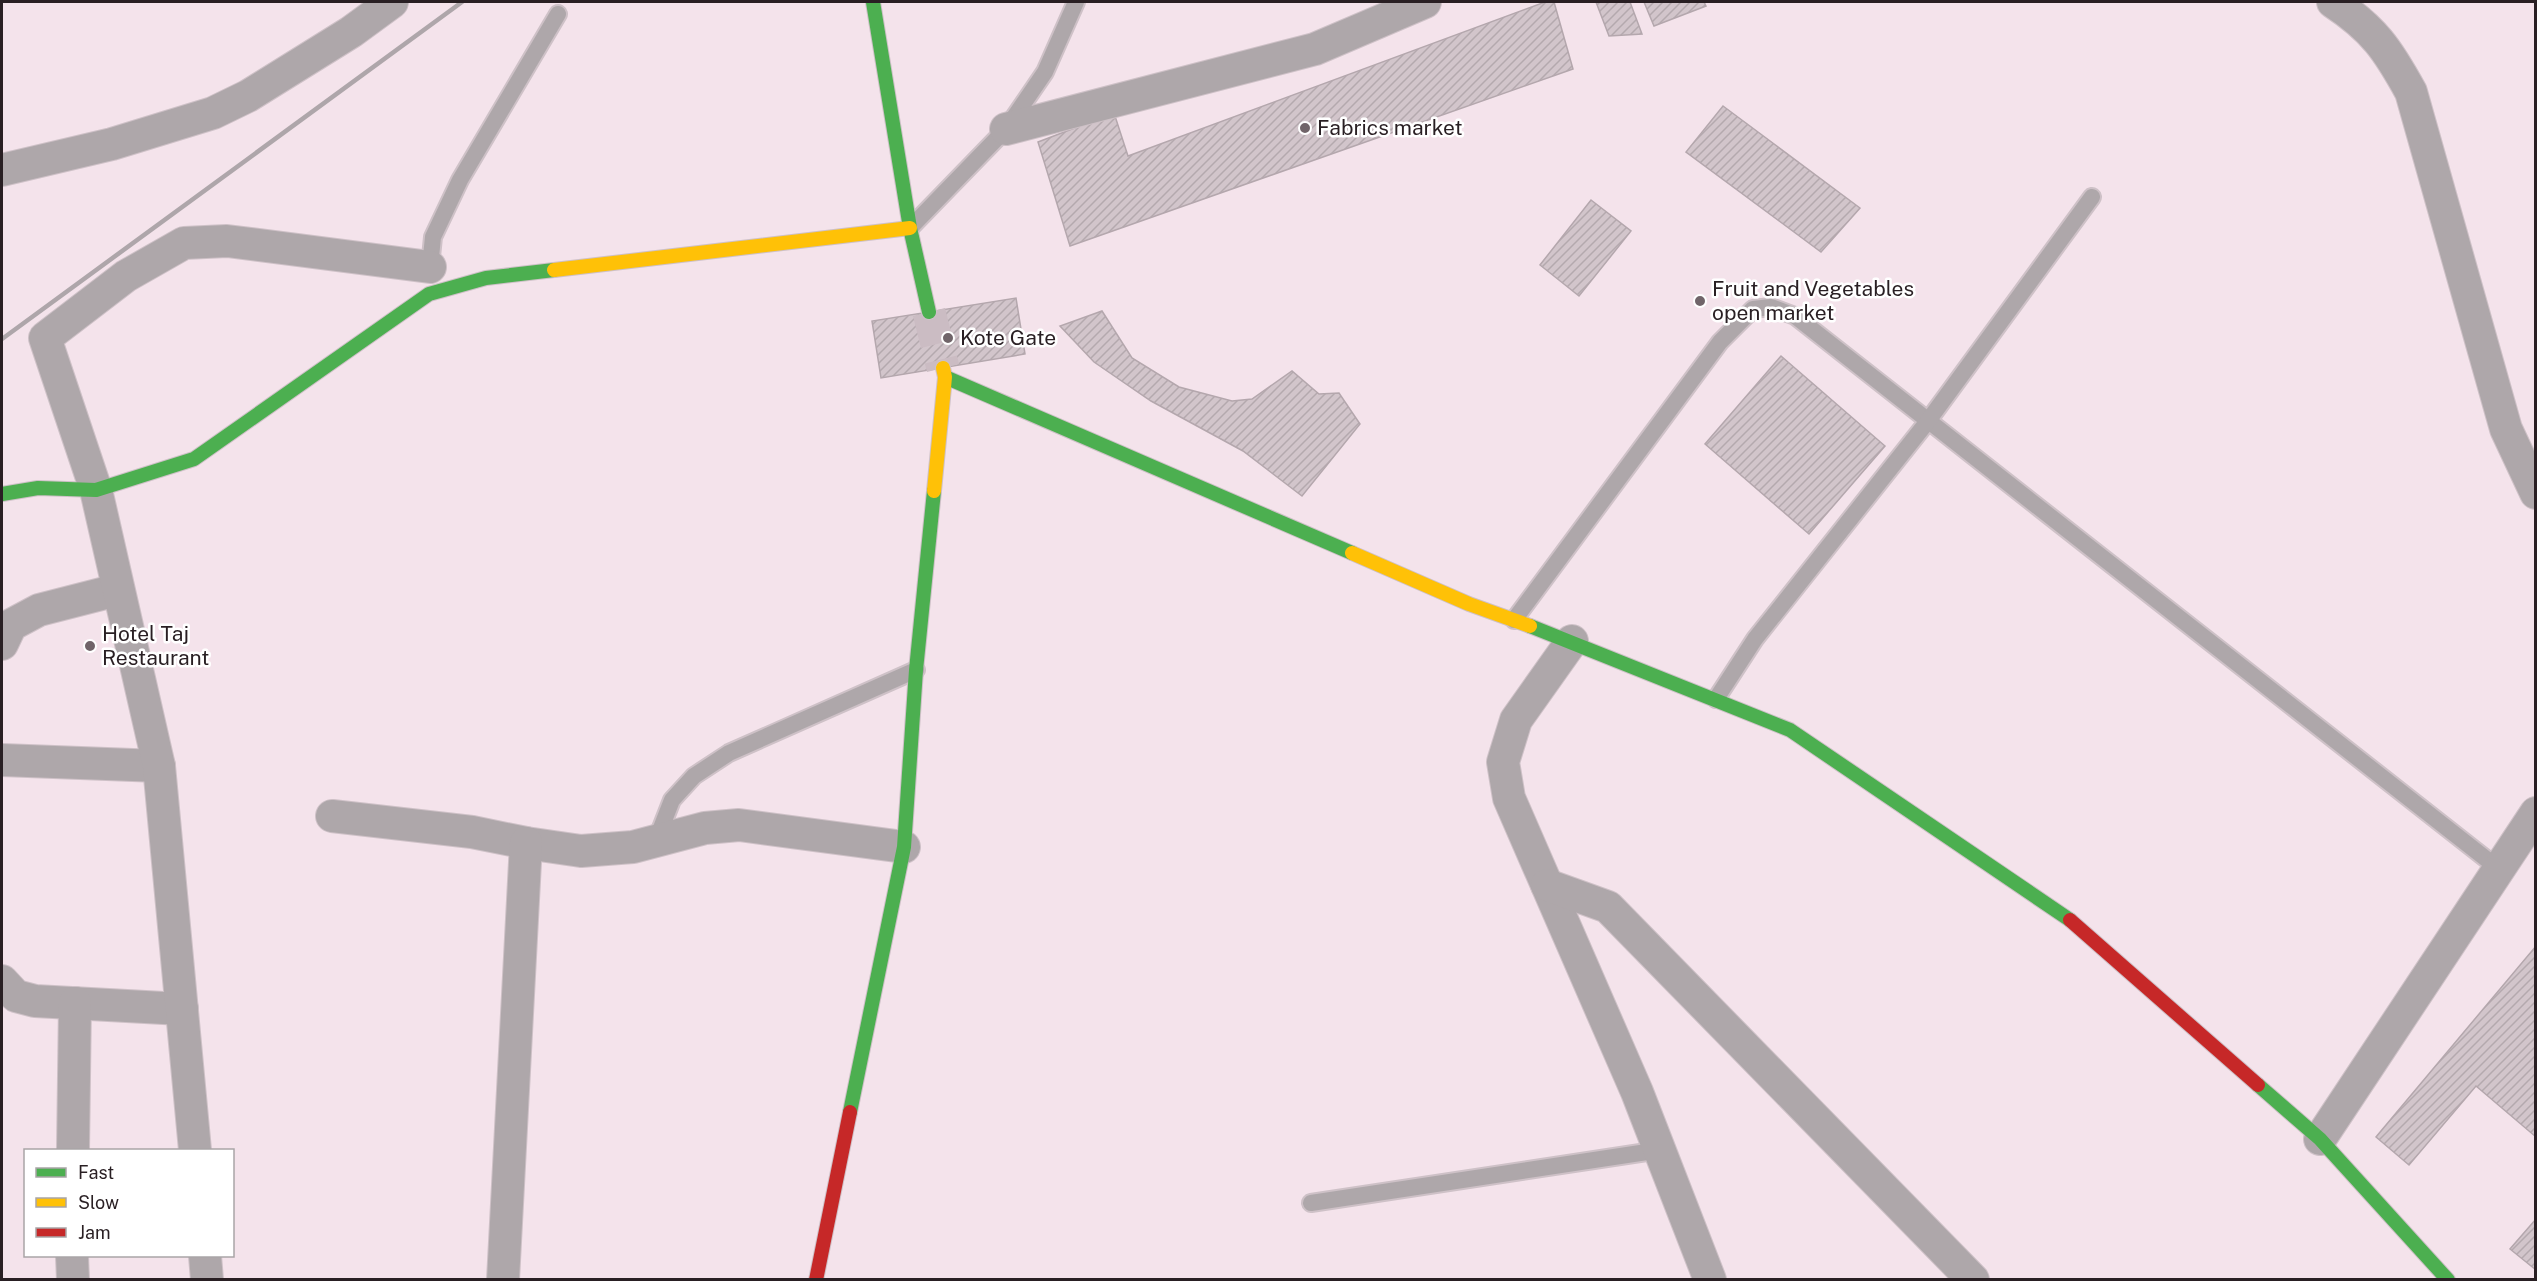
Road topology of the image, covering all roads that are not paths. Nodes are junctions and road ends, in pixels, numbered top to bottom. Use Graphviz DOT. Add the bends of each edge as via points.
graph roads {
  1 [pos="392,2"];
  2 [pos="873,2"];
  3 [pos="1076,2"];
  4 [pos="1425,2"];
  5 [pos="2333,2"];
  6 [pos="558,14"];
  7 [pos="1006,129"];
  8 [pos="3,166"];
  9 [pos="2092,197"];
  10 [pos="910,228"];
  11 [pos="430,281"];
  12 [pos="929,312"];
  13 [pos="1928,421"];
  14 [pos="96,490"];
  15 [pos="2535,493"];
  16 [pos="2,494"];
  17 [pos="117,590"];
  18 [pos="1514,620"];
  19 [pos="1572,641"];
  20 [pos="2,644"];
  21 [pos="916,670"];
  22 [pos="1716,699"];
  23 [pos="2,760"];
  24 [pos="159,766"];
  25 [pos="2535,813"];
  26 [pos="332,816"];
  27 [pos="656,841"];
  28 [pos="526,843"];
  29 [pos="904,848"];
  30 [pos="2499,869"];
  31 [pos="1547,885"];
  32 [pos="2,981"];
  33 [pos="75,1003"];
  34 [pos="182,1010"];
  35 [pos="2320,1139"];
  36 [pos="73,1149"];
  37 [pos="195,1149"];
  38 [pos="1660,1150"];
  39 [pos="1311,1203"];
  40 [pos="72,1257"];
  41 [pos="205,1257"];
  42 [pos="73,1280"];
  43 [pos="207,1280"];
  44 [pos="503,1280"];
  45 [pos="816,1280"];
  46 [pos="1710,1280"];
  47 [pos="1973,1280"];
  48 [pos="2448,1280"];
  1 -- 8 [label="street" via="248,96 213,113 112,144"];
  2 -- 10 [label="street"];
  3 -- 7 [label="lane" via="1045,72"];
  4 -- 7 [label="street" via="1315,49"];
  5 -- 15 [label="street" via="2357,18 2389,51 2411,92 2506,429"];
  6 -- 11 [label="lane" via="460,180 433,237"];
  7 -- 10 [label="lane"];
  9 -- 13 [label="lane"];
  10 -- 11 [label="street" via="486,278"];
  10 -- 12 [label="street"];
  11 -- 14 [label="street" via="194,459"];
  11 -- 14 [label="street" via="227,241 184,243 126,276 45,338"];
  13 -- 18 [label="lane" via="1795,316 1771,306 1753,309 1720,342"];
  13 -- 22 [label="lane" via="1755,639"];
  13 -- 30 [label="lane"];
  14 -- 16 [label="street" via="38,488"];
  14 -- 17 [label="street"];
  17 -- 20 [label="street" via="39,610 11,624"];
  17 -- 24 [label="street"];
  18 -- 19 [label="street"];
  18 -- 21 [label="street" via="1469,604 944,373"];
  19 -- 22 [label="street"];
  19 -- 31 [label="street" via="1516,720 1503,762 1509,798"];
  21 -- 27 [label="lane" via="729,753 694,776 672,800"];
  21 -- 29 [label="street"];
  22 -- 35 [label="street" via="1790,730 2071,921"];
  23 -- 24 [label="street"];
  24 -- 34 [label="street"];
  25 -- 30 [label="street"];
  26 -- 28 [label="street" via="472,832"];
  27 -- 28 [label="street" via="581,851"];
  27 -- 29 [label="street" via="705,828 739,825"];
  28 -- 44 [label="street"];
  29 -- 45 [label="street"];
  30 -- 35 [label="street"];
  31 -- 38 [label="street"];
  31 -- 47 [label="street" via="1608,907"];
  32 -- 33 [label="street" via="16,996"];
  33 -- 34 [label="street"];
  33 -- 36 [label="street"];
  34 -- 37 [label="street"];
  35 -- 48 [label="street"];
  38 -- 39 [label="lane"];
  38 -- 46 [label="street"];
  40 -- 42 [label="street"];
  41 -- 43 [label="street"];
}
